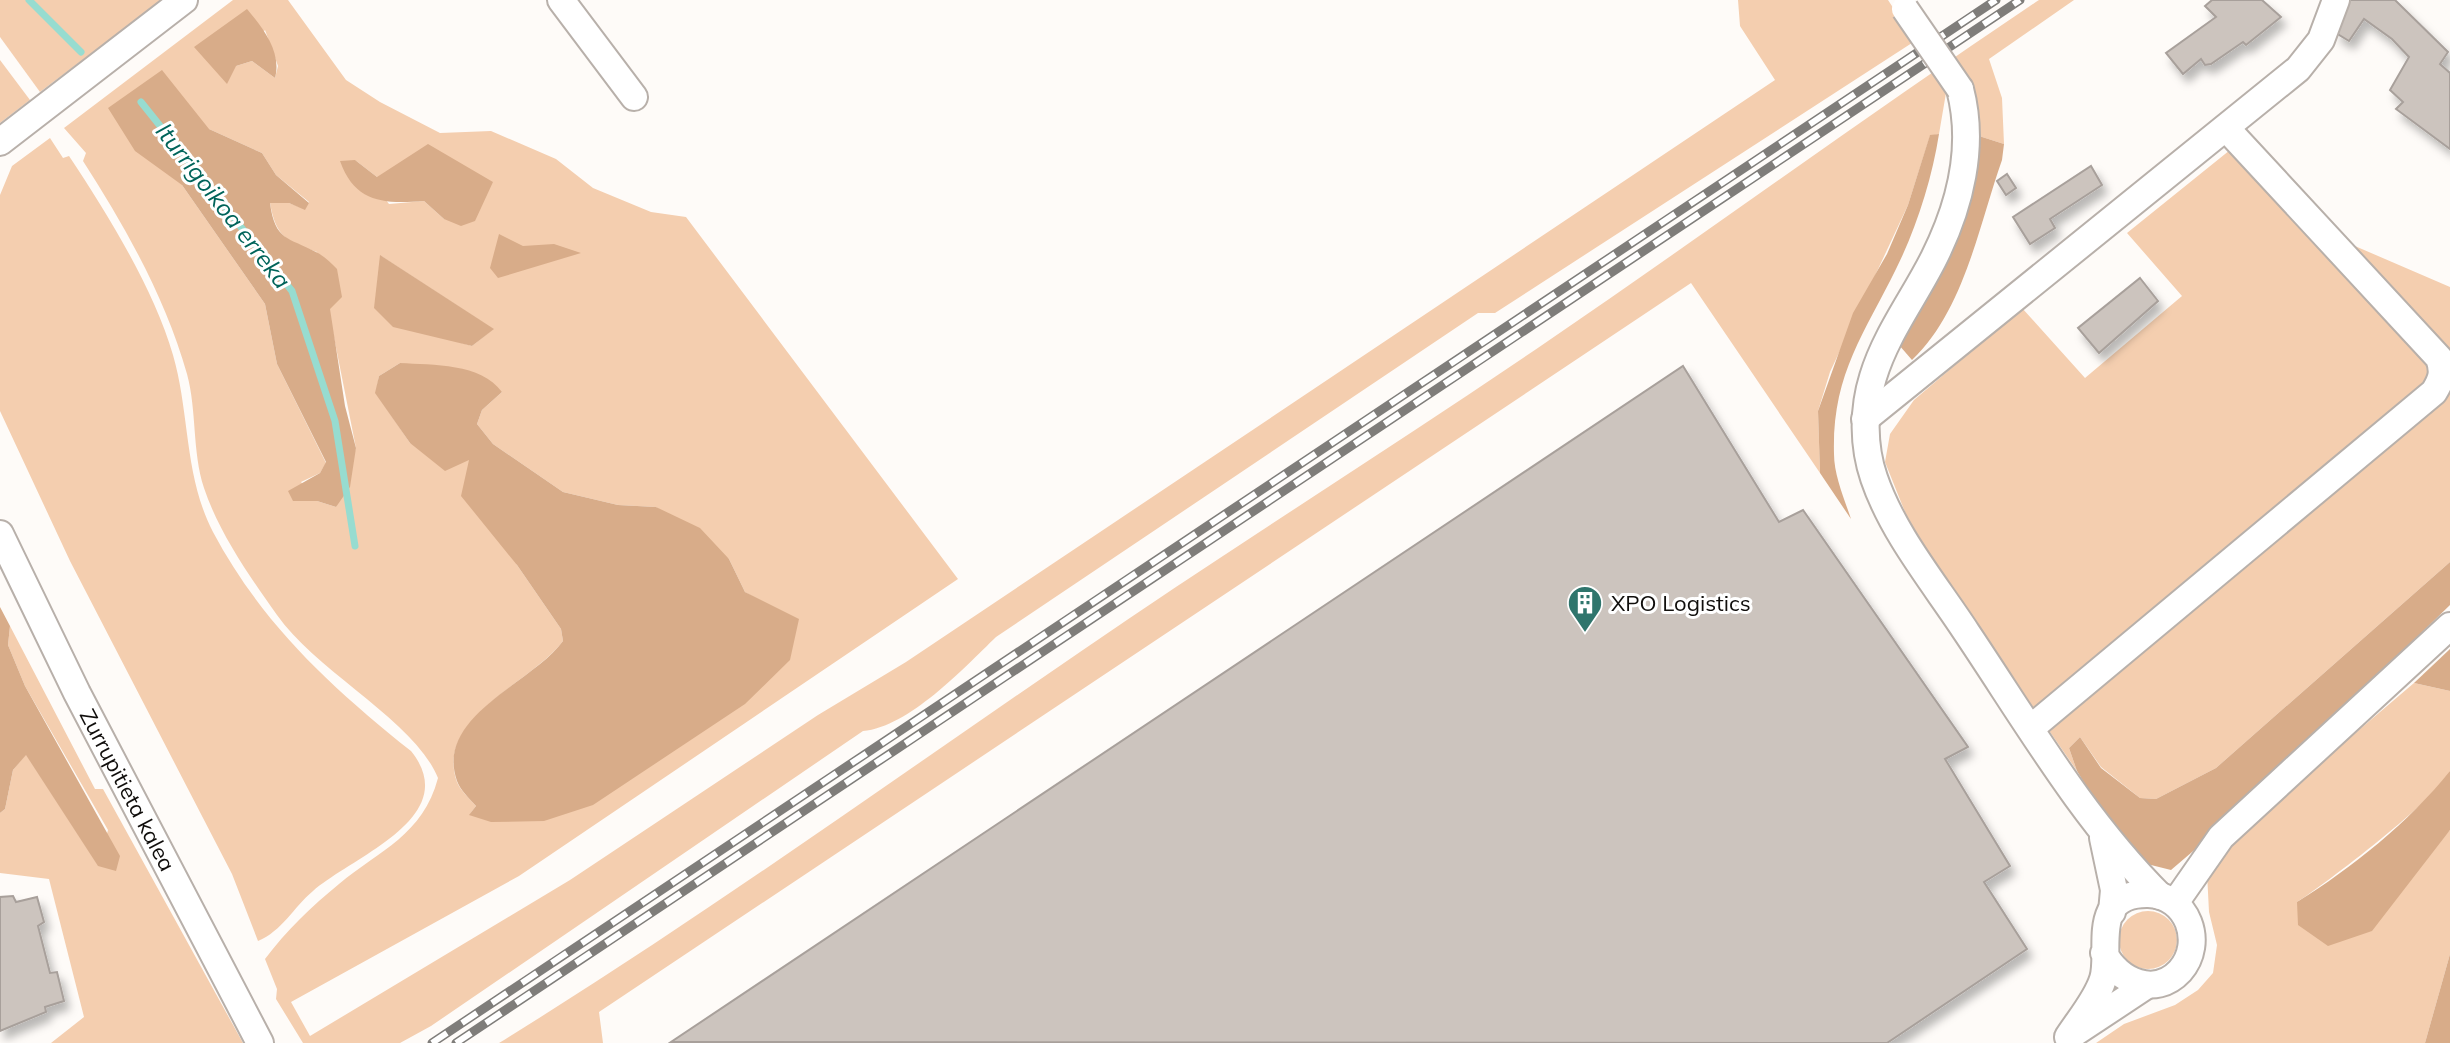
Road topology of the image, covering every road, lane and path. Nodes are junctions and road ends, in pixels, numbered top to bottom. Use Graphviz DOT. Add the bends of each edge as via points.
graph roads {
  1 [pos="184,0"];
  2 [pos="561,0"];
  3 [pos="2336,0"];
  4 [pos="1902,5"];
  5 [pos="634,97"];
  6 [pos="2226,128"];
  7 [pos="0,142"];
  8 [pos="1865,419"];
  9 [pos="0,534"];
  10 [pos="2450,626"];
  11 [pos="2031,728"];
  12 [pos="2102,835"];
  13 [pos="2168,900"];
  14 [pos="2112,912"];
  15 [pos="2104,953"];
  16 [pos="2147,985"];
  17 [pos="2064,1040"];
  18 [pos="260,1043"];
  1 -- 7 [label="street"];
  2 -- 5 [label="street"];
  3 -- 6 [label="street" via="2321,40 2298,69"];
  4 -- 8 [label="street, bridge" via="1960,89 1967,138 1955,207 1935,257 1883,350"];
  6 -- 8 [label="street"];
  6 -- 11 [label="street" via="2439,358 2442,380"];
  8 -- 11 [label="street" via="1881,497 1899,531"];
  9 -- 18 [label="street, Zurrupitieta kalea"];
  10 -- 13 [label="street" via="2221,837"];
  11 -- 12 [label="street"];
  12 -- 13 [label="street"];
  12 -- 14 [label="street" via="2114,890"];
  13 -- 14 [label="street" via="2133,897"];
  13 -- 16 [label="street" via="2186,915 2193,946 2177,974"];
  14 -- 15 [label="street" via="2105,925"];
  15 -- 16 [label="street" via="2120,976"];
  15 -- 17 [label="street" via="2104,978"];
  16 -- 17 [label="street"];
}
